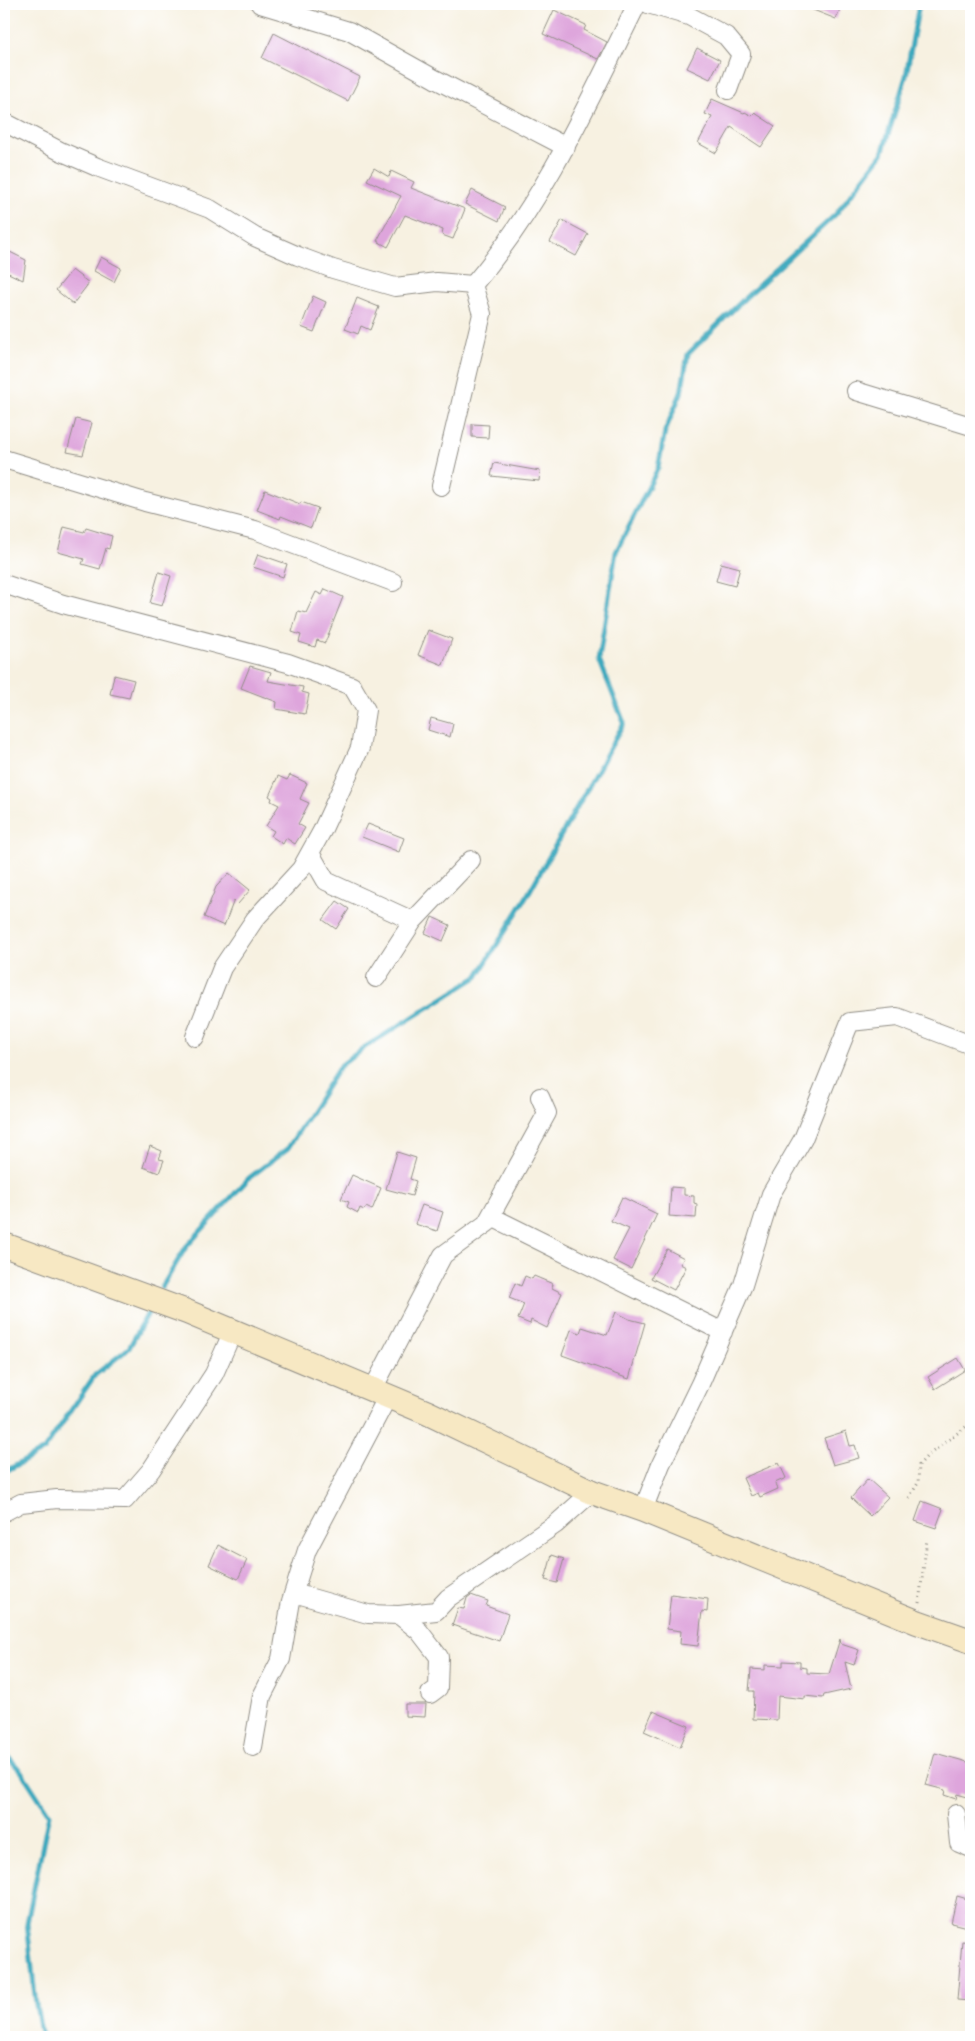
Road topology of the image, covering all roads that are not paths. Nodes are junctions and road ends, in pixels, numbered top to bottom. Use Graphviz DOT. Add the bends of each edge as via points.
graph roads {
  1 [pos="260,4"];
  2 [pos="637,4"];
  3 [pos="648,4"];
  4 [pos="728,90"];
  5 [pos="4,122"];
  6 [pos="566,147"];
  7 [pos="473,285"];
  8 [pos="856,392"];
  9 [pos="971,426"];
  10 [pos="4,459"];
  11 [pos="441,486"];
  12 [pos="393,582"];
  13 [pos="4,584"];
  14 [pos="310,853"];
  15 [pos="471,860"];
  16 [pos="413,921"];
  17 [pos="376,978"];
  18 [pos="195,1037"];
  19 [pos="971,1045"];
  20 [pos="540,1097"];
  21 [pos="486,1224"];
  22 [pos="4,1245"];
  23 [pos="233,1331"];
  24 [pos="723,1332"];
  25 [pos="381,1393"];
  26 [pos="592,1492"];
  27 [pos="643,1510"];
  28 [pos="4,1512"];
  29 [pos="294,1594"];
  30 [pos="399,1616"];
  31 [pos="971,1641"];
  32 [pos="430,1694"];
  33 [pos="253,1747"];
  34 [pos="956,1814"];
  35 [pos="971,1848"];
  1 -- 6 [label="street" via="349,31"];
  2 -- 6 [label="street"];
  3 -- 4 [label="street" via="689,16 726,36 741,54"];
  5 -- 7 [label="street" via="97,167 210,209 255,237 316,262 395,287 437,282"];
  6 -- 7 [label="street" via="493,261"];
  7 -- 11 [label="street" via="482,314"];
  8 -- 9 [label="street"];
  10 -- 12 [label="street" via="145,502 255,530"];
  13 -- 14 [label="street" via="63,604 288,662 352,686 366,710 360,748"];
  14 -- 16 [label="street" via="326,881"];
  14 -- 18 [label="street" via="255,920 222,968"];
  15 -- 16 [label="street"];
  16 -- 17 [label="street"];
  19 -- 24 [label="street" via="897,1016 850,1022 803,1139 771,1194 743,1285"];
  20 -- 21 [label="street" via="547,1113"];
  21 -- 24 [label="street" via="494,1218"];
  21 -- 25 [label="street" via="444,1255"];
  22 -- 23 [label="street"];
  23 -- 25 [label="street"];
  23 -- 28 [label="street" via="214,1374 151,1470 125,1500 21,1502"];
  24 -- 27 [label="street"];
  25 -- 26 [label="street"];
  25 -- 29 [label="street" via="307,1550"];
  26 -- 27 [label="street"];
  26 -- 30 [label="street" via="556,1524 448,1598 436,1611"];
  27 -- 31 [label="street"];
  29 -- 30 [label="street" via="368,1614"];
  29 -- 33 [label="street" via="282,1659 262,1696"];
  30 -- 32 [label="street" via="419,1631 439,1657 438,1688"];
  34 -- 35 [label="street" via="959,1843"];
}
